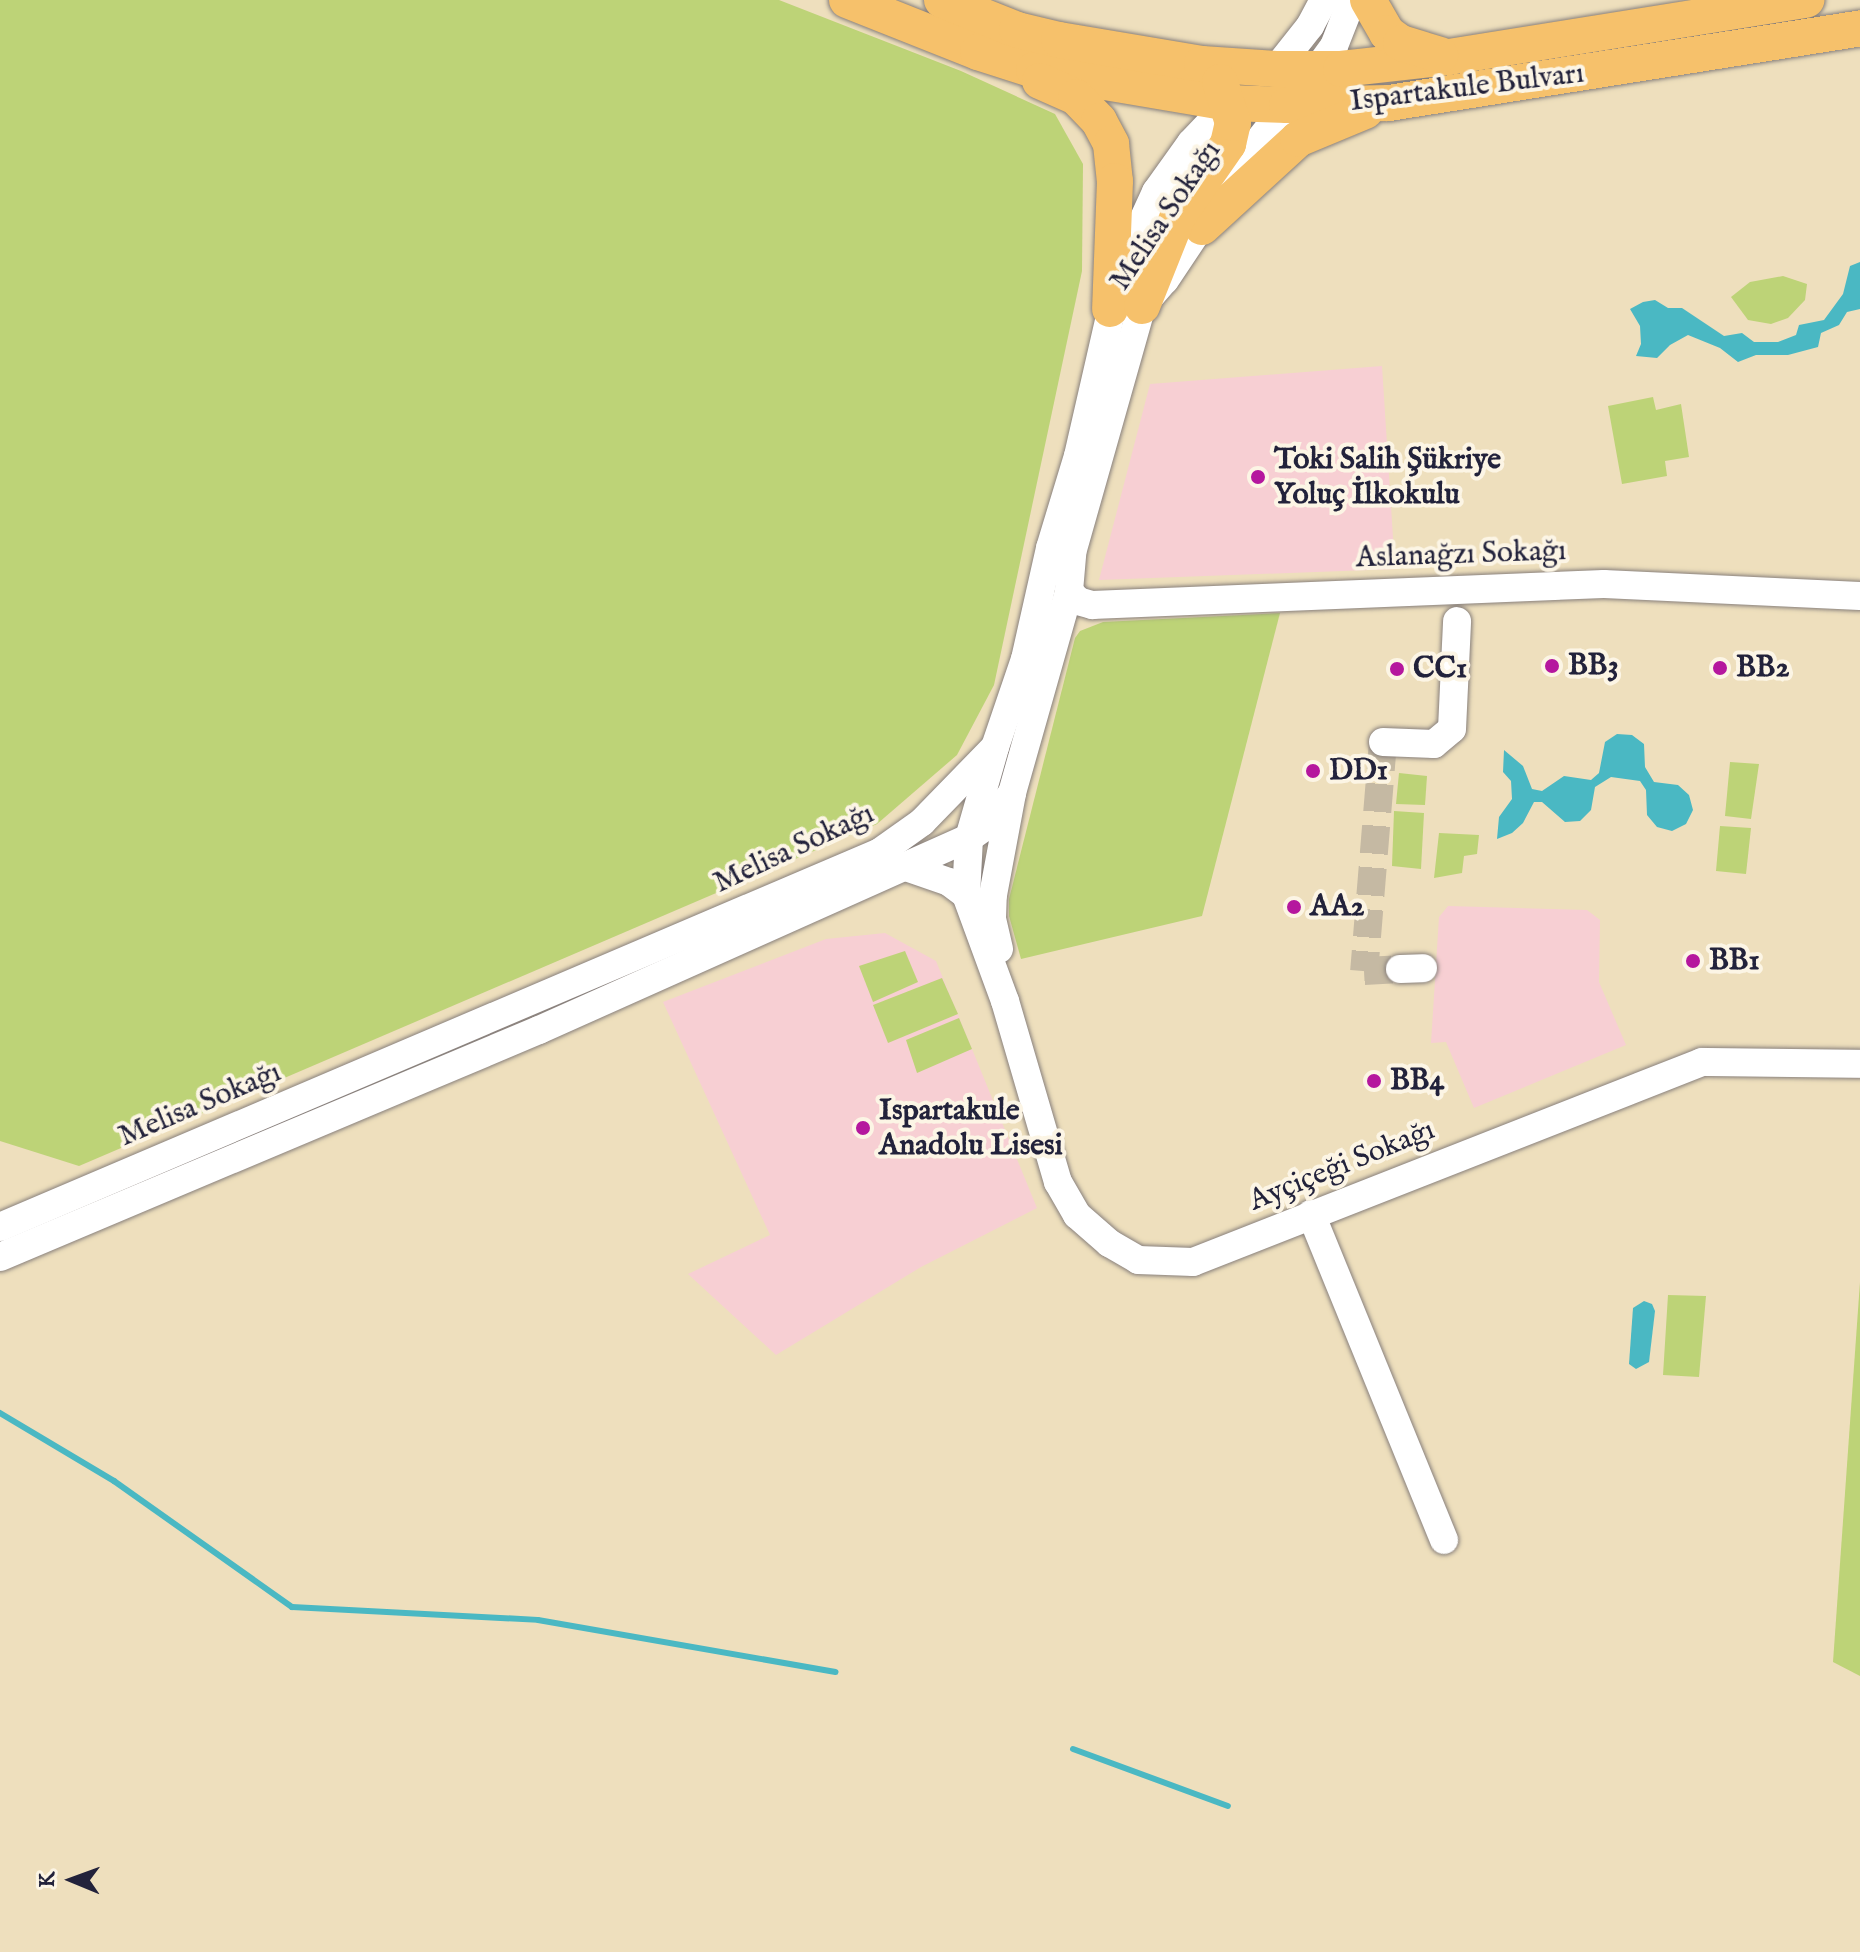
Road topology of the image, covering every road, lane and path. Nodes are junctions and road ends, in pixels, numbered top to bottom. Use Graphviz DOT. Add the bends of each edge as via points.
graph roads {
  1 [pos="847,0"];
  2 [pos="942,0"];
  3 [pos="1324,0"];
  4 [pos="1352,0"];
  5 [pos="1368,0"];
  6 [pos="1806,0"];
  7 [pos="1860,28"];
  8 [pos="1449,57"];
  9 [pos="996,58"];
  10 [pos="1202,64"];
  11 [pos="1318,68"];
  12 [pos="1276,69"];
  13 [pos="1229,103"];
  14 [pos="1389,103"];
  15 [pos="1287,105"];
  16 [pos="1202,227"];
  17 [pos="1126,308"];
  18 [pos="1069,591"];
  19 [pos="1860,596"];
  20 [pos="1457,621"];
  21 [pos="1383,742"];
  22 [pos="995,747"];
  23 [pos="1012,793"];
  24 [pos="969,838"];
  25 [pos="906,867"];
  26 [pos="966,895"];
  27 [pos="1005,1001"];
  28 [pos="1860,1064"];
  29 [pos="1311,1214"];
  30 [pos="0,1227"];
  31 [pos="0,1257"];
  32 [pos="1444,1540"];
  1 -- 9 [label="main road, Ispartakule Bulvarı"];
  2 -- 10 [label="main road, Ispartakule Bulvarı" via="1045,37"];
  3 -- 12 [label="street"];
  4 -- 11 [label="street" via="1334,46"];
  5 -- 8 [label="main road" via="1387,33 1401,43"];
  6 -- 8 [label="main road, Ispartakule Bulvarı"];
  7 -- 14 [label="main road, Ispartakule Bulvarı"];
  8 -- 11 [label="main road, Ispartakule Bulvarı"];
  9 -- 13 [label="main road, Ispartakule Bulvarı" via="1034,70"];
  9 -- 17 [label="main road" via="1076,97 1105,131 1113,154"];
  10 -- 12 [label="main road, Ispartakule Bulvarı"];
  10 -- 13 [label="main road" via="1224,86"];
  11 -- 12 [label="main road, Ispartakule Bulvarı"];
  11 -- 15 [label="main road"];
  12 -- 13 [label="main road"];
  13 -- 15 [label="main road, Ispartakule Bulvarı"];
  13 -- 17 [label="main road" via="1233,123 1228,144 1178,216"];
  14 -- 15 [label="main road, Ispartakule Bulvarı"];
  14 -- 16 [label="main road" via="1298,139"];
  15 -- 16 [label="street, Melisa Sokağı"];
  16 -- 17 [label="street, Melisa Sokağı"];
  17 -- 18 [label="street, Melisa Sokağı" via="1072,553"];
  17 -- 22 [label="street, Melisa Sokağı" via="1050,548 1025,659"];
  18 -- 19 [label="street, Aslanağzı Sokağı" via="1092,605 1604,584"];
  18 -- 23 [label="street, Melisa Sokağı"];
  20 -- 21 [label="street" via="1452,729 1434,744"];
  22 -- 24 [label="street, Ayçiçeği Sokağı"];
  22 -- 30 [label="street, Melisa Sokağı" via="922,822 880,852"];
  23 -- 24 [label="street, Melisa Sokağı"];
  23 -- 27 [label="street, Ayçiçeği Sokağı" via="993,895"];
  24 -- 25 [label="street, Melisa Sokağı"];
  24 -- 26 [label="street, Ayçiçeği Sokağı"];
  25 -- 26 [label="street" via="949,882"];
  25 -- 31 [label="street, Melisa Sokağı" via="539,1030"];
  26 -- 27 [label="street, Ayçiçeği Sokağı"];
  27 -- 29 [label="street, Ayçiçeği Sokağı" via="1058,1182 1077,1215 1109,1243 1138,1260 1193,1262"];
  28 -- 29 [label="street, Ayçiçeği Sokağı" via="1702,1062"];
  29 -- 32 [label="street"];
}
